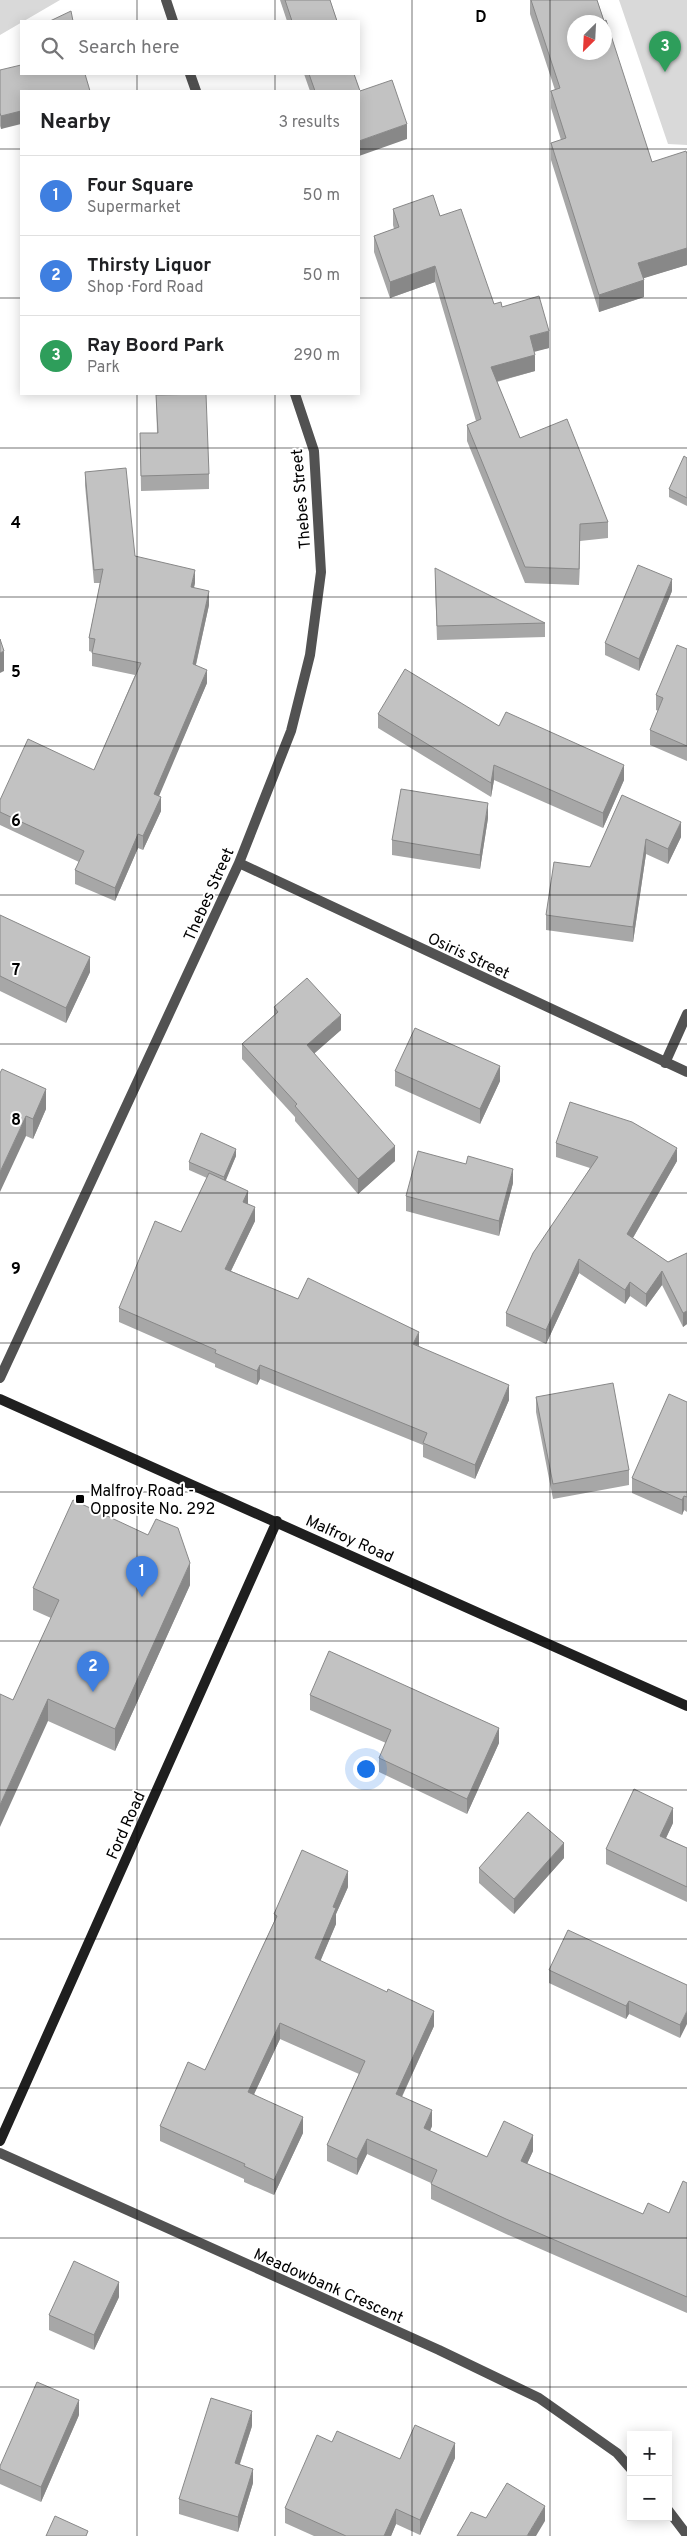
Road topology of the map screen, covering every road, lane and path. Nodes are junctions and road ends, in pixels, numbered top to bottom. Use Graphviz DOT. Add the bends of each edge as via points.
graph roads {
  1 [pos="166,0"];
  2 [pos="173,20"];
  3 [pos="190,75"];
  4 [pos="196,90"];
  5 [pos="295,395"];
  6 [pos="240,863"];
  7 [pos="687,1014"];
  8 [pos="666,1063"];
  9 [pos="687,1072"];
  10 [pos="0,1378"];
  11 [pos="0,1399"];
  12 [pos="277,1521"];
  13 [pos="687,1706"];
  14 [pos="0,2141"];
  15 [pos="0,2153"];
  16 [pos="627,2464"];
  17 [pos="672,2515"];
  18 [pos="687,2535"];
  1 -- 2 [label="street"];
  3 -- 4 [label="street"];
  5 -- 6 [label="street, Thebes Street" via="314,451 321,572 310,655 291,731"];
  6 -- 8 [label="street, Osiris Street"];
  6 -- 10 [label="street, Thebes Street"];
  7 -- 8 [label="street"];
  8 -- 9 [label="street, Osiris Street"];
  11 -- 12 [label="main road, Malfroy Road"];
  12 -- 13 [label="main road, Malfroy Road"];
  12 -- 14 [label="main road, Ford Road"];
  15 -- 16 [label="street, Meadowbank Crescent" via="430,2346 538,2398 617,2453"];
  17 -- 18 [label="street"];
}
